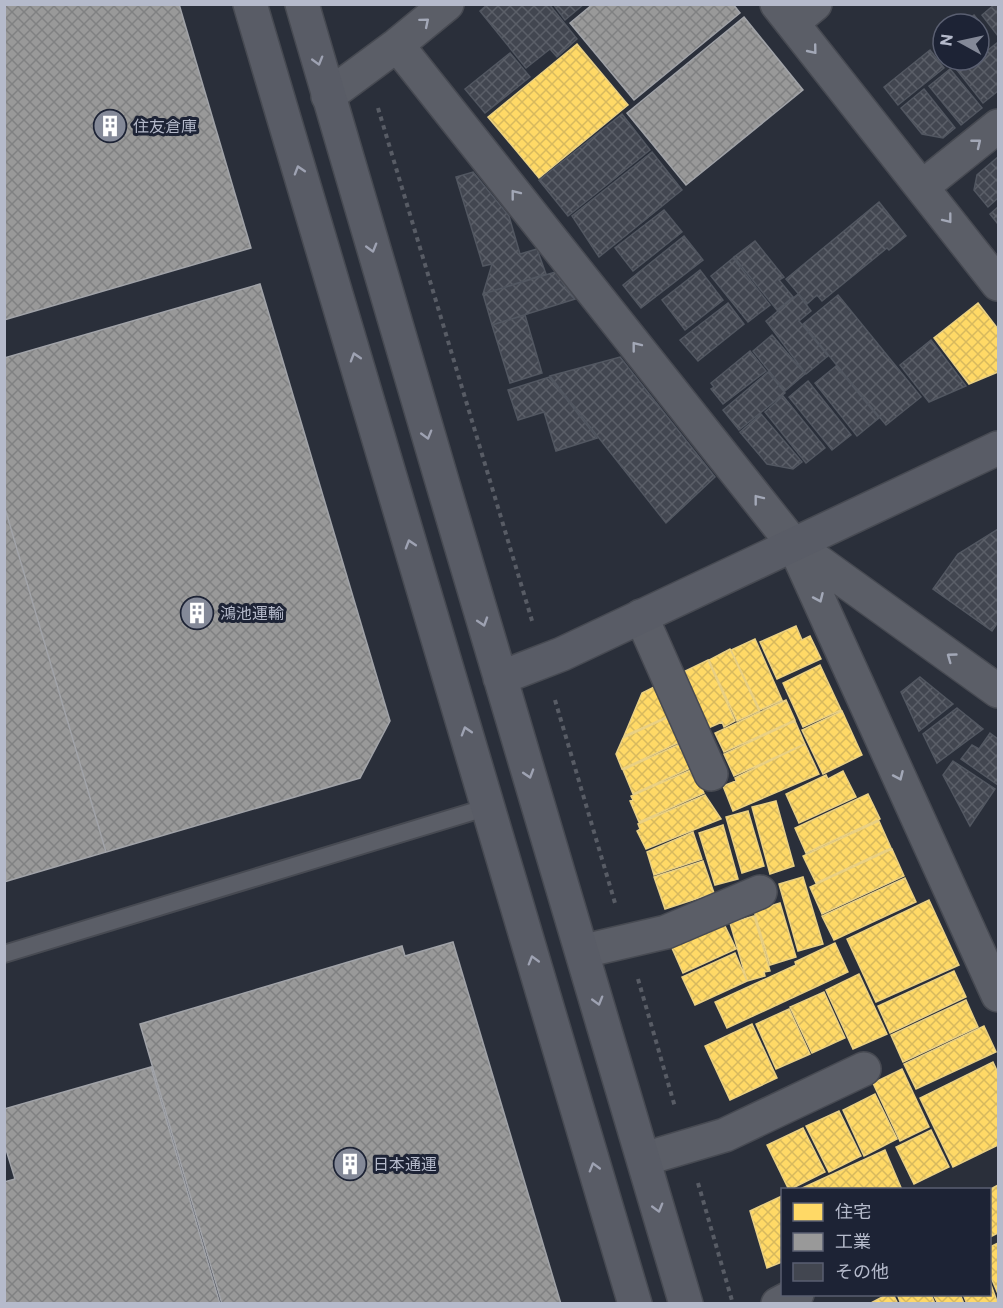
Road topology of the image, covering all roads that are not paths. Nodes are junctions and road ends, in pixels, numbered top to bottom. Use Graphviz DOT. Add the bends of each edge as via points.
graph roads {
  1 [pos="250,4"];
  2 [pos="302,4"];
  3 [pos="447,4"];
  4 [pos="795,11"];
  5 [pos="397,45"];
  6 [pos="328,96"];
  7 [pos="999,126"];
  8 [pos="922,187"];
  9 [pos="999,284"];
  10 [pos="999,448"];
  11 [pos="794,545"];
  12 [pos="641,616"];
  13 [pos="500,678"];
  14 [pos="999,691"];
  15 [pos="711,774"];
  16 [pos="488,807"];
  17 [pos="760,892"];
  18 [pos="972,939"];
  19 [pos="584,951"];
  20 [pos="4,954"];
  21 [pos="999,958"];
  22 [pos="999,995"];
  23 [pos="864,1069"];
  24 [pos="644,1160"];
  25 [pos="793,1296"];
  26 [pos="635,1304"];
  27 [pos="686,1304"];
  28 [pos="778,1304"];
  16 -- 1 [label="street, one-way"];
  2 -- 6 [label="street, one-way"];
  5 -- 3 [label="street, one-way"];
  4 -- 8 [label="street, one-way"];
  5 -- 6 [label="street"];
  11 -- 5 [label="street, one-way"];
  6 -- 13 [label="street, one-way"];
  8 -- 7 [label="street, one-way"];
  8 -- 9 [label="street, one-way"];
  10 -- 11 [label="street"];
  11 -- 12 [label="street"];
  14 -- 11 [label="street, one-way"];
  11 -- 18 [label="street, one-way"];
  12 -- 13 [label="street"];
  12 -- 15 [label="street"];
  13 -- 16 [label="street"];
  13 -- 19 [label="street, one-way"];
  16 -- 20 [label="lane"];
  26 -- 16 [label="street, one-way"];
  17 -- 19 [label="street" via="666,932"];
  18 -- 21 [label="street"];
  18 -- 22 [label="street"];
  19 -- 24 [label="street, one-way"];
  23 -- 24 [label="street" via="725,1135"];
  24 -- 27 [label="street, one-way"];
  25 -- 28 [label="street"];
}
